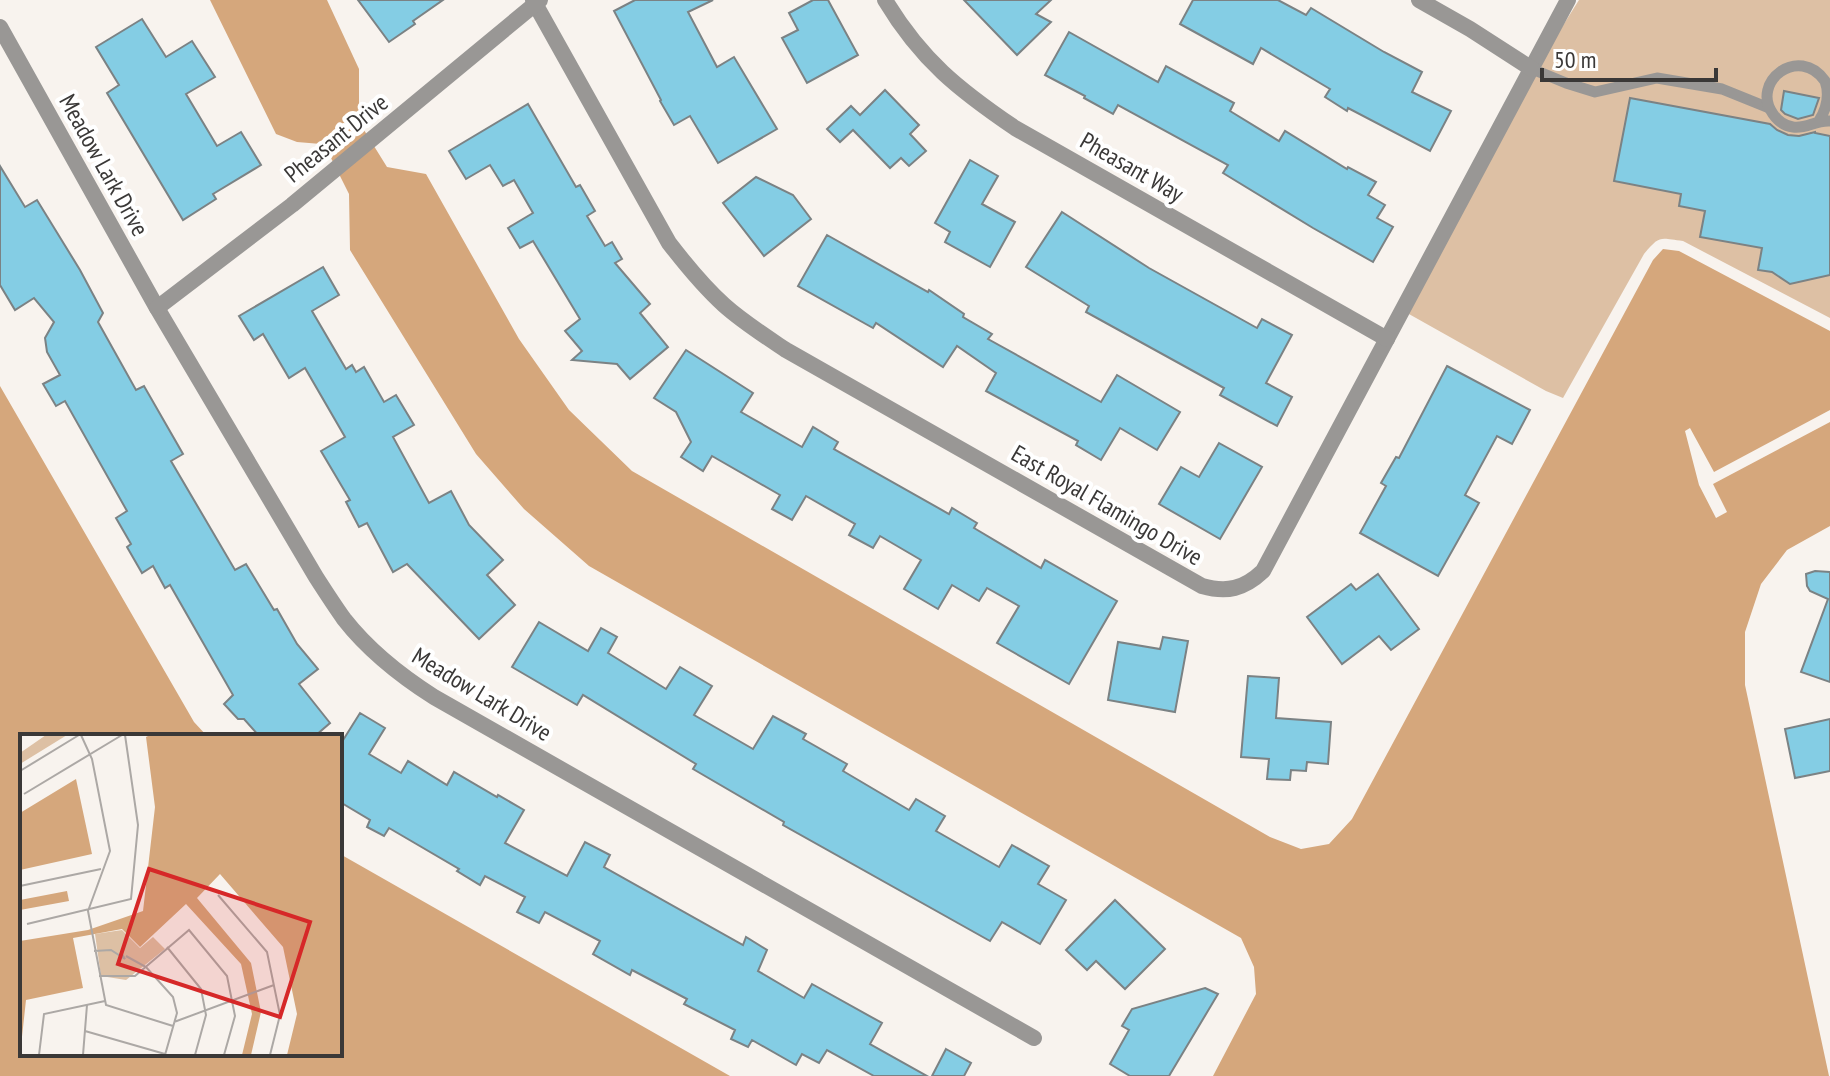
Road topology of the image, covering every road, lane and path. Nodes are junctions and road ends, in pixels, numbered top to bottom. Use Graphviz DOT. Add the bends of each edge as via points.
graph roads {
  1 [pos="885,0"];
  2 [pos="1419,0"];
  3 [pos="1568,0"];
  4 [pos="536,1"];
  5 [pos="0,27"];
  6 [pos="1532,69"];
  7 [pos="1769,108"];
  8 [pos="1824,121"];
  9 [pos="157,308"];
  10 [pos="1387,339"];
  11 [pos="1034,1038"];
  1 -- 10 [label="street, Pheasant Way" via="917,47 952,83 1015,128"];
  2 -- 6 [label="street"];
  3 -- 6 [label="street, East Royal Flamingo Drive"];
  4 -- 9 [label="street, Pheasant Drive" via="292,205"];
  4 -- 10 [label="street, East Royal Flamingo Drive" via="669,243 725,306 786,350 1202,586 1233,590 1263,571"];
  5 -- 9 [label="street, Meadow Lark Drive"];
  6 -- 7 [label="lane" via="1595,92 1657,78 1722,89"];
  6 -- 10 [label="street, East Royal Flamingo Drive"];
  7 -- 8 [label="lane" via="1790,127"];
  7 -- 8 [label="lane" via="1767,88 1778,72 1796,64 1816,69 1828,84 1830,104"];
  9 -- 11 [label="street, Meadow Lark Drive" via="316,577 345,620 407,680"];
}
